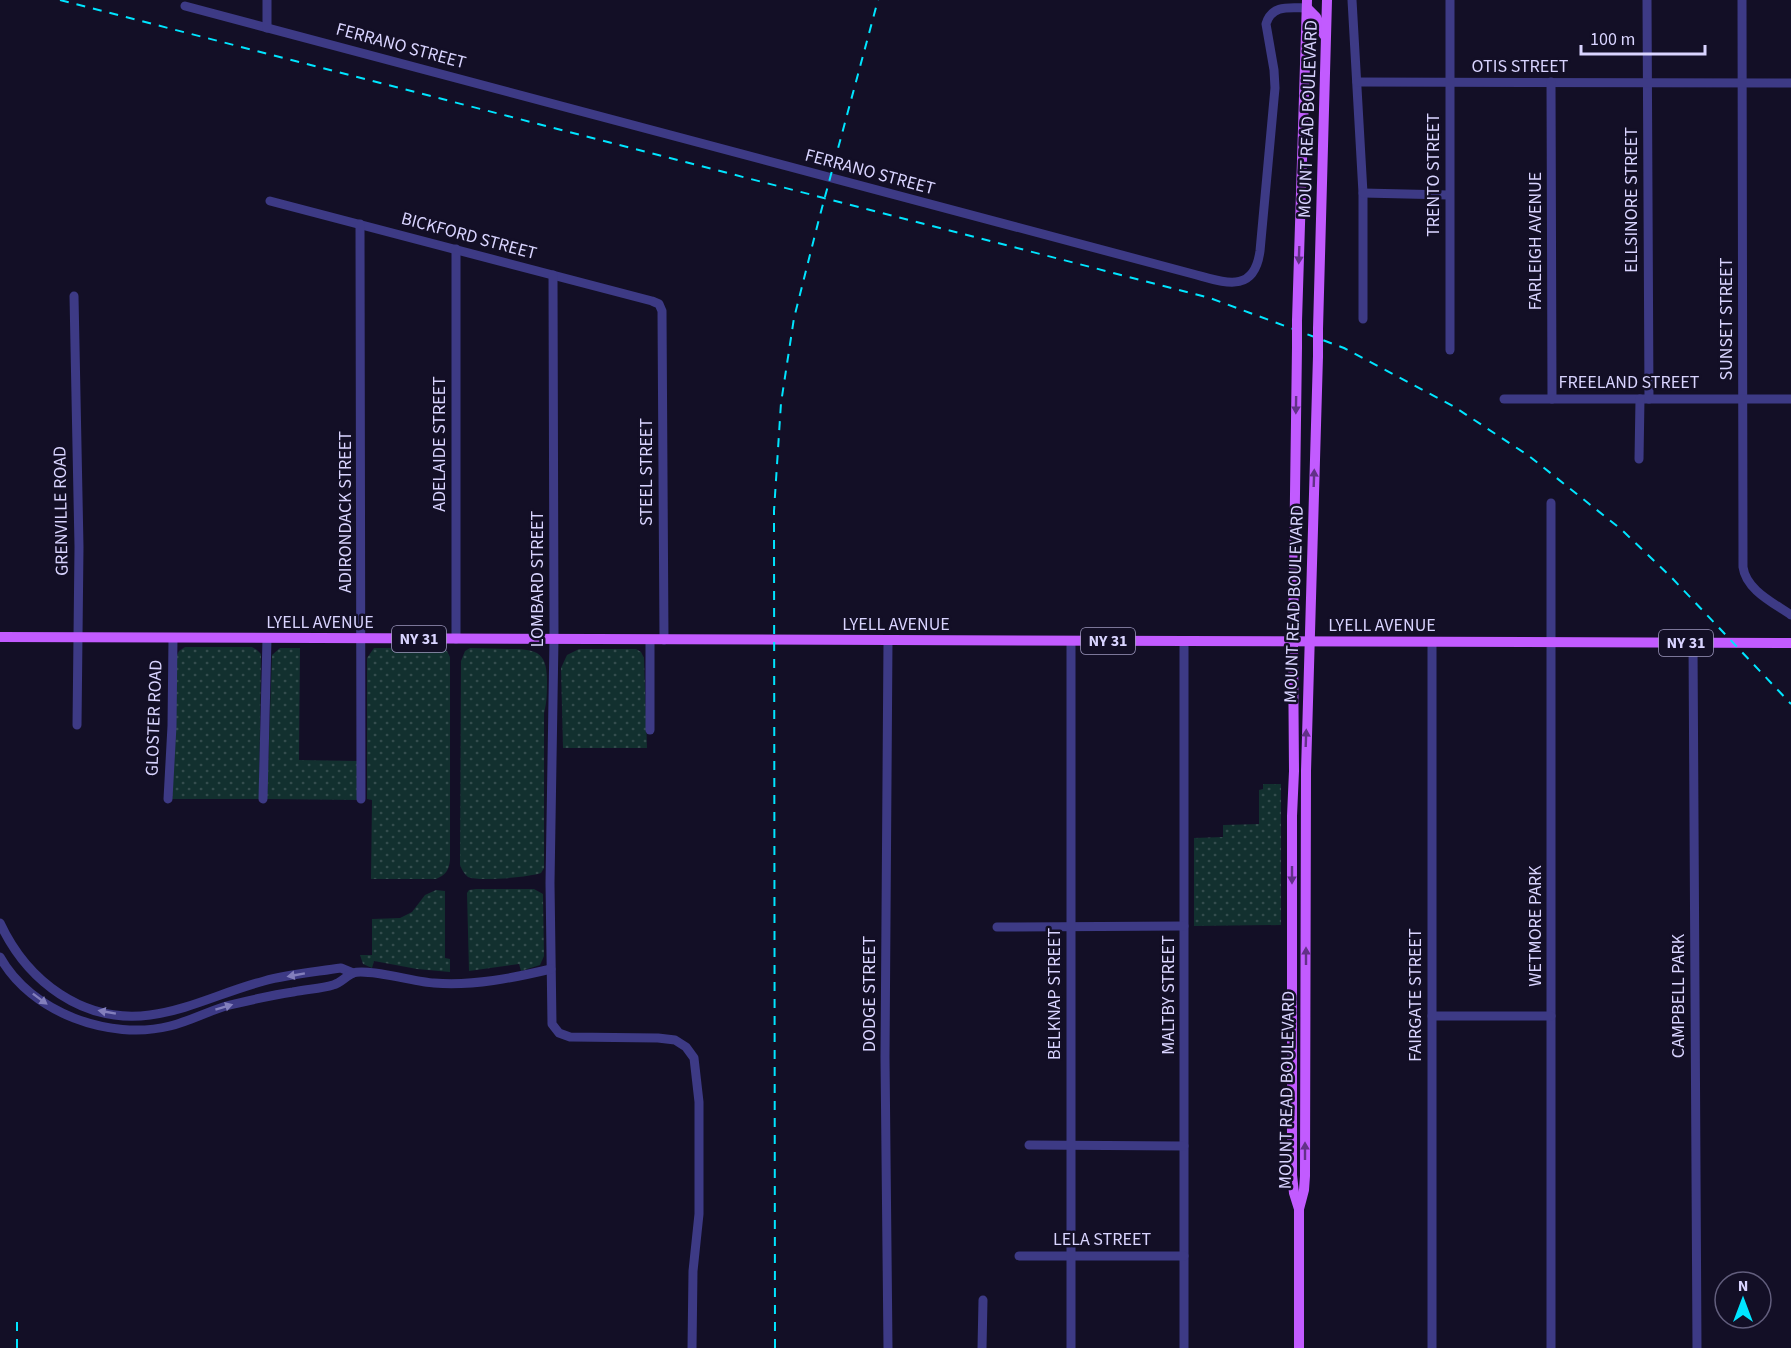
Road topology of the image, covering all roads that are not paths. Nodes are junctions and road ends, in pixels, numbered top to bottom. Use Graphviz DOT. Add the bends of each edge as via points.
graph roads {
  1 [pos="267,0"];
  2 [pos="1327,0"];
  3 [pos="1352,0"];
  4 [pos="1450,0"];
  5 [pos="1647,0"];
  6 [pos="1742,0"];
  7 [pos="1309,3"];
  8 [pos="185,6"];
  9 [pos="267,28"];
  10 [pos="1327,44"];
  11 [pos="1357,82"];
  12 [pos="1450,82"];
  13 [pos="1551,82"];
  14 [pos="1647,83"];
  15 [pos="1742,83"];
  16 [pos="1791,83"];
  17 [pos="1363,193"];
  18 [pos="1449,195"];
  19 [pos="270,201"];
  20 [pos="360,224"];
  21 [pos="456,249"];
  22 [pos="553,275"];
  23 [pos="74,296"];
  24 [pos="659,304"];
  25 [pos="1363,319"];
  26 [pos="1450,350"];
  27 [pos="1504,399"];
  28 [pos="1552,399"];
  29 [pos="1644,399"];
  30 [pos="1743,399"];
  31 [pos="1791,399"];
  32 [pos="1639,459"];
  33 [pos="1551,503"];
  34 [pos="1791,615"];
  35 [pos="0,638"];
  36 [pos="78,638"];
  37 [pos="173,638"];
  38 [pos="267,638"];
  39 [pos="362,639"];
  40 [pos="456,639"];
  41 [pos="554,639"];
  42 [pos="650,640"];
  43 [pos="664,640"];
  44 [pos="888,640"];
  45 [pos="1071,641"];
  46 [pos="1184,641"];
  47 [pos="1293,642"];
  48 [pos="1310,642"];
  49 [pos="1432,642"];
  50 [pos="1551,642"];
  51 [pos="1693,643"];
  52 [pos="1791,643"];
  53 [pos="77,724"];
  54 [pos="650,730"];
  55 [pos="168,799"];
  56 [pos="263,799"];
  57 [pos="361,799"];
  58 [pos="1184,926"];
  59 [pos="1,927"];
  60 [pos="996,927"];
  61 [pos="1071,927"];
  62 [pos="0,957"];
  63 [pos="551,969"];
  64 [pos="353,973"];
  65 [pos="1432,1016"];
  66 [pos="1551,1016"];
  67 [pos="1029,1145"];
  68 [pos="1071,1146"];
  69 [pos="1184,1146"];
  70 [pos="1299,1209"];
  71 [pos="1019,1256"];
  72 [pos="1071,1256"];
  73 [pos="1184,1256"];
  74 [pos="983,1300"];
  75 [pos="692,1348"];
  76 [pos="888,1348"];
  77 [pos="981,1348"];
  78 [pos="1071,1348"];
  79 [pos="1184,1348"];
  80 [pos="1299,1348"];
  81 [pos="1432,1348"];
  82 [pos="1551,1348"];
  83 [pos="1697,1348"];
  1 -- 9 [label="street"];
  2 -- 10 [label="main road, MOUNT READ BOULEVARD"];
  3 -- 11 [label="street"];
  4 -- 12 [label="street, TRENTO STREET"];
  5 -- 14 [label="street, ELLSINORE STREET"];
  6 -- 15 [label="street, SUNSET STREET"];
  7 -- 9 [label="street, FERRANO STREET" via="1273,11 1266,24 1275,88 1260,251 1255,271 1237,283"];
  7 -- 10 [label="main road"];
  7 -- 47 [label="main road, MOUNT READ BOULEVARD, one-way, bridge" via="1297,347"];
  8 -- 9 [label="street, FERRANO STREET"];
  48 -- 10 [label="main road, MOUNT READ BOULEVARD, one-way, bridge"];
  11 -- 12 [label="street, OTIS STREET"];
  11 -- 17 [label="street"];
  12 -- 13 [label="street, OTIS STREET"];
  12 -- 18 [label="street, TRENTO STREET"];
  13 -- 14 [label="street, OTIS STREET"];
  13 -- 28 [label="street, FARLEIGH AVENUE"];
  14 -- 15 [label="street, OTIS STREET"];
  14 -- 29 [label="street, ELLSINORE STREET"];
  15 -- 16 [label="street, OTIS STREET"];
  15 -- 30 [label="street, SUNSET STREET"];
  17 -- 18 [label="street"];
  17 -- 25 [label="street"];
  18 -- 26 [label="street, TRENTO STREET"];
  19 -- 20 [label="street, BICKFORD STREET"];
  20 -- 21 [label="street, BICKFORD STREET"];
  20 -- 39 [label="street, ADIRONDACK STREET"];
  21 -- 22 [label="street, BICKFORD STREET"];
  21 -- 40 [label="street, ADELAIDE STREET"];
  22 -- 24 [label="street, BICKFORD STREET"];
  22 -- 41 [label="street, LOMBARD STREET"];
  23 -- 36 [label="street, GRENVILLE ROAD"];
  24 -- 43 [label="street, STEEL STREET"];
  27 -- 28 [label="street, FREELAND STREET"];
  28 -- 29 [label="street, FREELAND STREET"];
  29 -- 30 [label="street, FREELAND STREET"];
  29 -- 32 [label="street, ELLSINORE STREET"];
  30 -- 31 [label="street, FREELAND STREET"];
  30 -- 34 [label="street, SUNSET STREET" via="1744,572 1754,588"];
  33 -- 50 [label="street, WETMORE PARK"];
  35 -- 36 [label="main road, LYELL AVENUE / NY 31"];
  36 -- 37 [label="main road, LYELL AVENUE / NY 31"];
  36 -- 53 [label="street, GRENVILLE ROAD"];
  37 -- 38 [label="main road, LYELL AVENUE / NY 31"];
  37 -- 55 [label="street, GLOSTER ROAD"];
  38 -- 39 [label="main road, LYELL AVENUE / NY 31"];
  38 -- 56 [label="street"];
  39 -- 40 [label="main road, LYELL AVENUE / NY 31"];
  39 -- 57 [label="street, ADIRONDACK STREET"];
  40 -- 41 [label="main road, LYELL AVENUE / NY 31"];
  41 -- 42 [label="main road, LYELL AVENUE / NY 31"];
  41 -- 63 [label="street, LOMBARD STREET"];
  42 -- 43 [label="main road, LYELL AVENUE / NY 31"];
  42 -- 54 [label="street"];
  43 -- 44 [label="main road, LYELL AVENUE / NY 31"];
  44 -- 45 [label="main road, LYELL AVENUE / NY 31"];
  44 -- 76 [label="street, DODGE STREET"];
  45 -- 46 [label="main road, LYELL AVENUE / NY 31"];
  45 -- 61 [label="street, BELKNAP STREET"];
  46 -- 47 [label="main road, LYELL AVENUE / NY 31"];
  46 -- 58 [label="street, MALTBY STREET"];
  47 -- 48 [label="main road, LYELL AVENUE / NY 31"];
  47 -- 70 [label="main road, MOUNT READ BOULEVARD, one-way" via="1292,1175"];
  48 -- 49 [label="main road, LYELL AVENUE / NY 31"];
  70 -- 48 [label="main road, MOUNT READ BOULEVARD, one-way" via="1305,1176"];
  49 -- 50 [label="main road, LYELL AVENUE / NY 31"];
  49 -- 65 [label="street, FAIRGATE STREET"];
  50 -- 51 [label="main road, LYELL AVENUE / NY 31"];
  50 -- 66 [label="street, WETMORE PARK"];
  51 -- 52 [label="main road, LYELL AVENUE / NY 31"];
  51 -- 83 [label="street, CAMPBELL PARK"];
  58 -- 61 [label="street"];
  58 -- 69 [label="street, MALTBY STREET"];
  64 -- 59 [label="street, one-way" via="341,968 264,981 181,1008 126,1015 90,1009 39,980"];
  60 -- 61 [label="street"];
  61 -- 68 [label="street, BELKNAP STREET"];
  62 -- 64 [label="street, one-way" via="18,981 52,1007 91,1024 130,1030 171,1026 227,1006 335,985"];
  63 -- 64 [label="street" via="456,984"];
  63 -- 75 [label="street, LOMBARD STREET" via="552,1024 559,1033 570,1037 675,1040 694,1058 699,1102 699,1214 693,1271"];
  65 -- 66 [label="street"];
  65 -- 81 [label="street, FAIRGATE STREET"];
  66 -- 82 [label="street, WETMORE PARK"];
  67 -- 68 [label="street"];
  68 -- 69 [label="street"];
  68 -- 72 [label="street, BELKNAP STREET"];
  69 -- 73 [label="street, MALTBY STREET"];
  70 -- 80 [label="main road, MOUNT READ BOULEVARD"];
  71 -- 72 [label="street, LELA STREET"];
  72 -- 73 [label="street, LELA STREET"];
  72 -- 78 [label="street, BELKNAP STREET"];
  73 -- 79 [label="street, MALTBY STREET"];
  74 -- 77 [label="street"];
}
